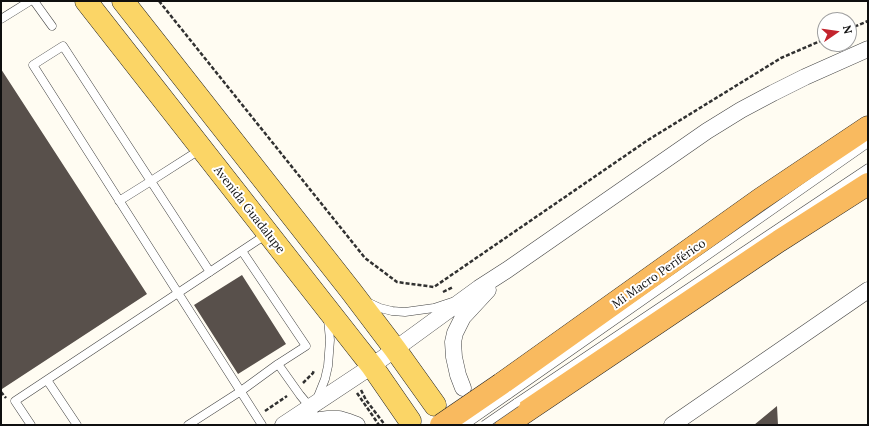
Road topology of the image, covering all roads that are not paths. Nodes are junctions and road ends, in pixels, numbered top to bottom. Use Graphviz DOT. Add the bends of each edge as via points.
graph roads {
  1 [pos="30,1"];
  2 [pos="34,1"];
  3 [pos="86,1"];
  4 [pos="123,1"];
  5 [pos="1,19"];
  6 [pos="52,26"];
  7 [pos="868,49"];
  8 [pos="868,127"];
  9 [pos="868,143"];
  10 [pos="201,149"];
  11 [pos="868,168"];
  12 [pos="151,181"];
  13 [pos="868,184"];
  14 [pos="119,201"];
  15 [pos="268,234"];
  16 [pos="242,251"];
  17 [pos="506,270"];
  18 [pos="210,272"];
  19 [pos="479,288"];
  20 [pos="868,290"];
  21 [pos="351,291"];
  22 [pos="178,293"];
  23 [pos="326,308"];
  24 [pos="395,349"];
  25 [pos="278,364"];
  26 [pos="372,366"];
  27 [pos="47,380"];
  28 [pos="463,388"];
  29 [pos="505,389"];
  30 [pos="241,391"];
  31 [pos="312,406"];
  32 [pos="515,414"];
  33 [pos="438,415"];
  34 [pos="410,421"];
  35 [pos="31,425"];
  36 [pos="77,425"];
  37 [pos="188,425"];
  38 [pos="262,425"];
  39 [pos="282,425"];
  40 [pos="300,425"];
  41 [pos="357,425"];
  42 [pos="465,425"];
  43 [pos="484,425"];
  44 [pos="672,425"];
  1 -- 5 [label="lane"];
  2 -- 6 [label="lane"];
  3 -- 10 [label="main road, Avenida Guadalupe"];
  4 -- 21 [label="main road"];
  7 -- 17 [label="street" via="805,77 741,110"];
  8 -- 29 [label="highway" via="759,200"];
  9 -- 29 [label="lane, Mi Macro Periférico"];
  10 -- 12 [label="lane"];
  10 -- 15 [label="main road, Avenida Guadalupe"];
  11 -- 32 [label="lane"];
  12 -- 14 [label="lane"];
  12 -- 14 [label="lane" via="63,46 33,65"];
  12 -- 18 [label="lane"];
  13 -- 32 [label="highway"];
  14 -- 22 [label="lane"];
  15 -- 16 [label="lane"];
  15 -- 23 [label="main road, Avenida Guadalupe"];
  16 -- 18 [label="lane"];
  16 -- 25 [label="lane" via="306,346"];
  17 -- 19 [label="street"];
  17 -- 28 [label="street" via="463,317 455,333 454,357"];
  18 -- 22 [label="lane"];
  19 -- 21 [label="lane" via="440,306 405,312 380,308"];
  19 -- 24 [label="street"];
  20 -- 44 [label="street"];
  21 -- 24 [label="main road"];
  22 -- 27 [label="lane"];
  22 -- 30 [label="lane"];
  23 -- 26 [label="main road, Avenida Guadalupe"];
  23 -- 31 [label="lane" via="330,351 325,379"];
  24 -- 26 [label="street"];
  24 -- 33 [label="main road"];
  25 -- 30 [label="lane"];
  25 -- 31 [label="lane" via="296,390"];
  26 -- 31 [label="street"];
  26 -- 34 [label="main road, Avenida Guadalupe"];
  27 -- 35 [label="lane" via="15,401"];
  27 -- 36 [label="lane"];
  29 -- 33 [label="highway, bridge"];
  29 -- 42 [label="lane, Mi Macro Periférico, bridge"];
  30 -- 37 [label="lane"];
  30 -- 38 [label="lane"];
  31 -- 39 [label="street"];
  32 -- 43 [label="lane, bridge"];
  40 -- 41 [label="street" via="328,418"];
}
